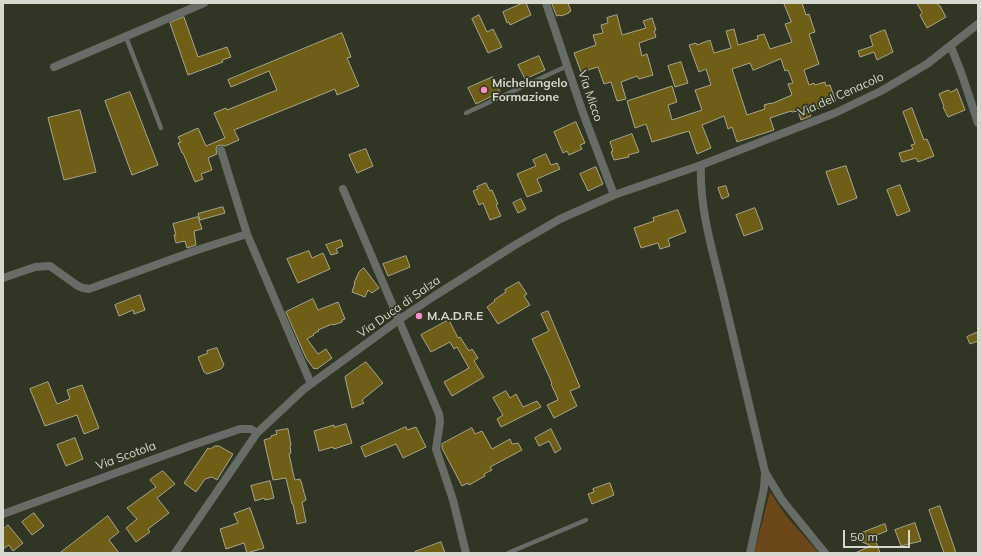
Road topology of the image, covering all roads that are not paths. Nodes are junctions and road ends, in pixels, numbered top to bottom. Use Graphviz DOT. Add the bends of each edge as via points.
graph roads {
  1 [pos="204,3"];
  2 [pos="546,3"];
  3 [pos="978,24"];
  4 [pos="126,37"];
  5 [pos="951,47"];
  6 [pos="568,66"];
  7 [pos="54,68"];
  8 [pos="466,112"];
  9 [pos="978,123"];
  10 [pos="161,128"];
  11 [pos="221,150"];
  12 [pos="701,165"];
  13 [pos="344,189"];
  14 [pos="614,195"];
  15 [pos="247,234"];
  16 [pos="3,278"];
  17 [pos="400,319"];
  18 [pos="311,384"];
  19 [pos="257,433"];
  20 [pos="765,472"];
  21 [pos="3,514"];
  22 [pos="586,520"];
  23 [pos="175,553"];
  24 [pos="466,553"];
  25 [pos="508,553"];
  26 [pos="750,553"];
  27 [pos="825,553"];
  1 -- 4 [label="street"];
  2 -- 6 [label="street, Via Micco"];
  3 -- 5 [label="street, Via del Cenacolo"];
  4 -- 7 [label="street"];
  4 -- 10 [label="lane"];
  5 -- 9 [label="street"];
  5 -- 12 [label="street, Via del Cenacolo" via="904,78 836,113"];
  6 -- 8 [label="lane"];
  6 -- 14 [label="street, Via Micco"];
  11 -- 15 [label="street"];
  12 -- 14 [label="street, Via Duca di Salza"];
  12 -- 20 [label="street" via="703,205 710,239"];
  13 -- 17 [label="street"];
  14 -- 17 [label="street, Via Duca di Salza" via="539,230"];
  15 -- 16 [label="street" via="89,289 83,288 50,266 34,267"];
  15 -- 18 [label="street"];
  17 -- 18 [label="street, Via Duca di Salza"];
  17 -- 24 [label="street" via="440,414 436,449 454,500"];
  18 -- 19 [label="street, Via Duca di Salza"];
  19 -- 21 [label="street, Via Scotola" via="251,429 240,429"];
  19 -- 23 [label="street, Via Duca di Salza"];
  20 -- 26 [label="street"];
  20 -- 27 [label="street" via="782,500"];
  22 -- 25 [label="lane"];
}
